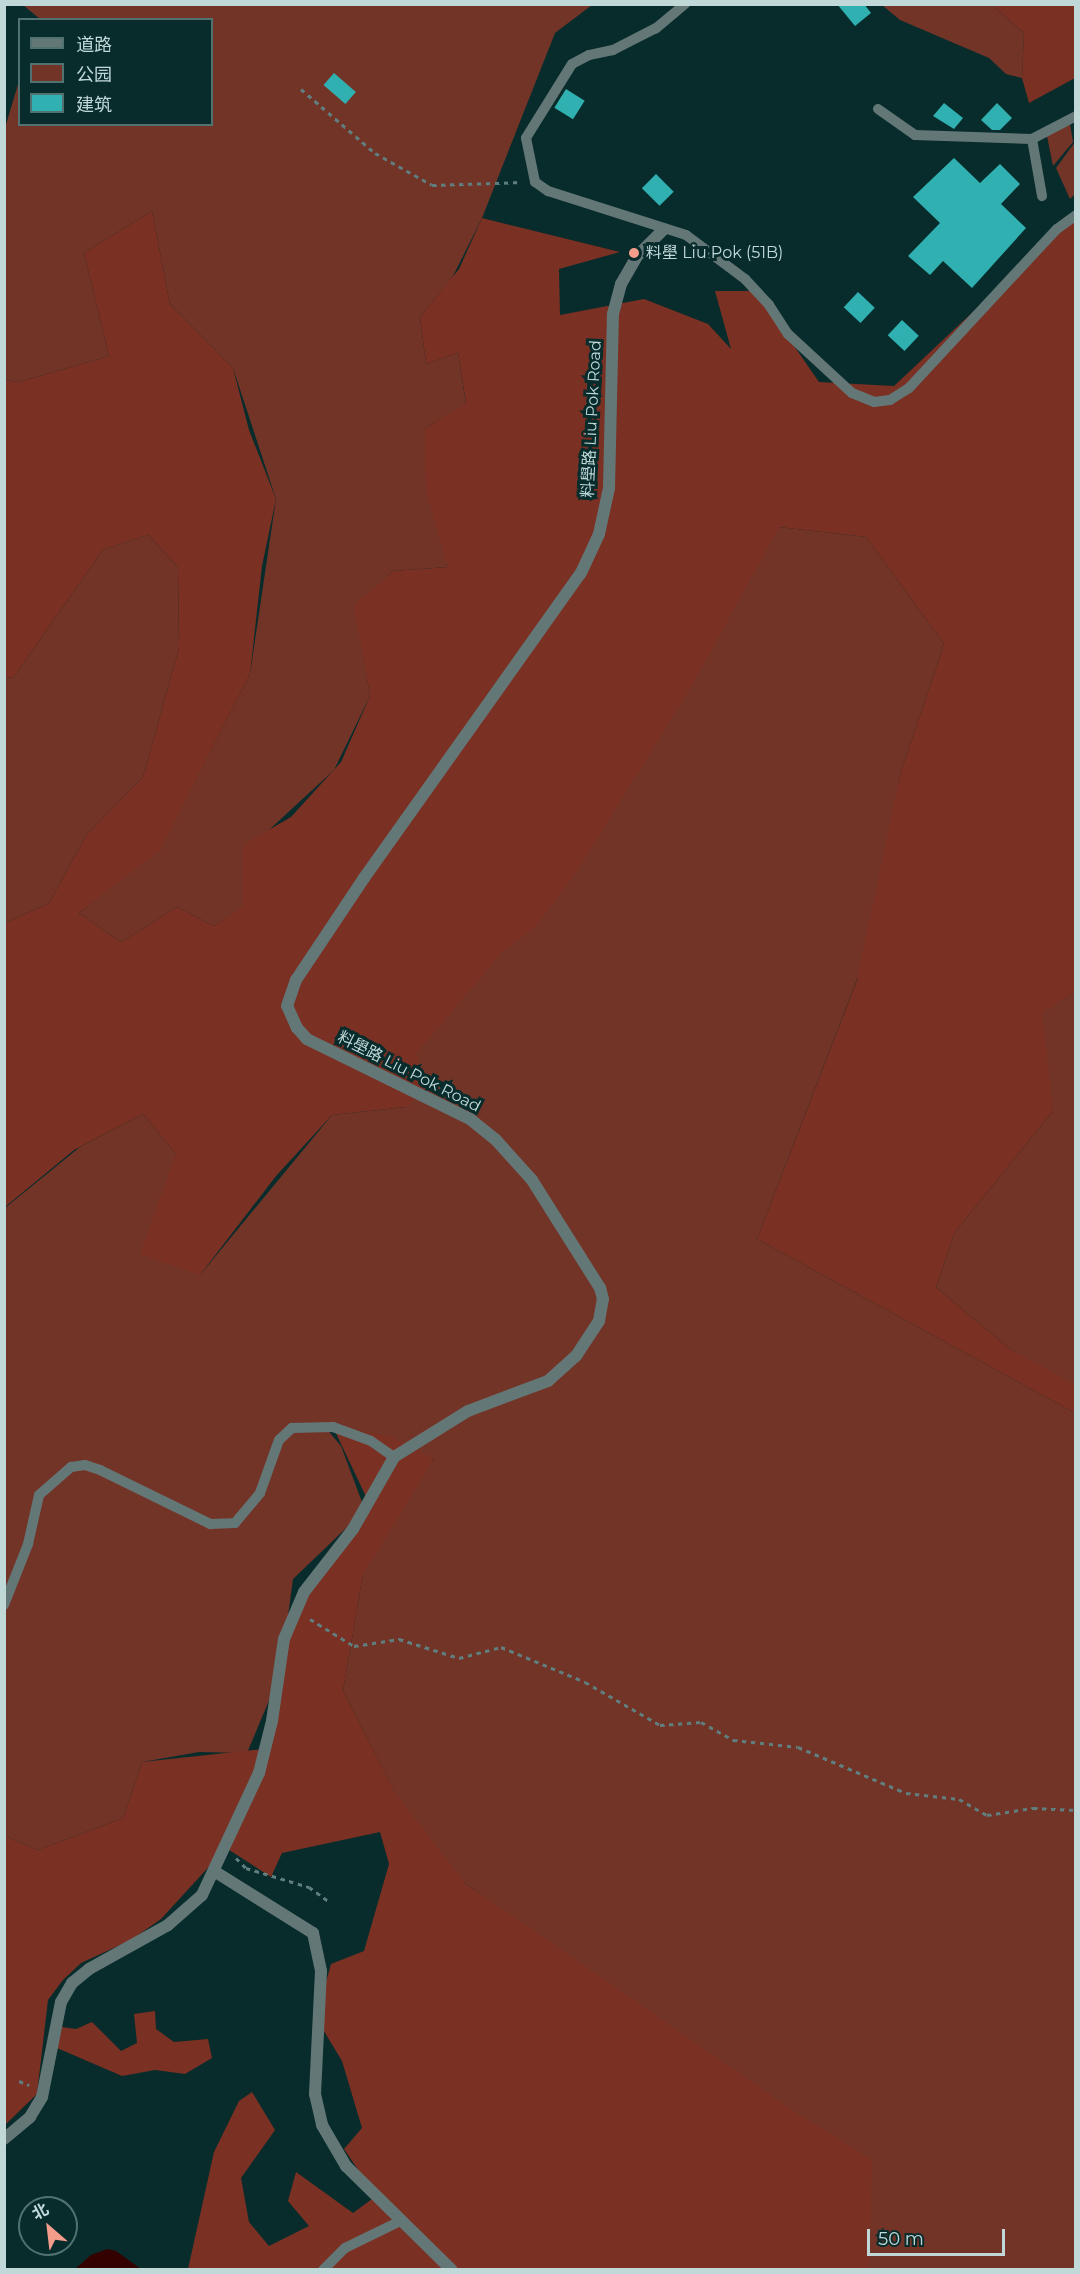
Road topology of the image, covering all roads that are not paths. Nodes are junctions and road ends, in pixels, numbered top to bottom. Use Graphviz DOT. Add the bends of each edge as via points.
graph roads {
  1 [pos="685,4"];
  2 [pos="878,109"];
  3 [pos="1076,116"];
  4 [pos="1032,139"];
  5 [pos="1042,196"];
  6 [pos="1076,215"];
  7 [pos="664,229"];
  8 [pos="394,1457"];
  9 [pos="4,1605"];
  10 [pos="214,1871"];
  11 [pos="4,2139"];
  12 [pos="400,2221"];
  13 [pos="323,2270"];
  14 [pos="452,2270"];
  1 -- 7 [label="lane" via="639,37 572,64 526,138 535,182 548,191"];
  2 -- 4 [label="lane" via="915,135"];
  3 -- 4 [label="lane"];
  4 -- 5 [label="lane"];
  6 -- 7 [label="lane" via="1058,229 909,388 890,400 874,402 852,393 788,334 745,279 686,235"];
  7 -- 8 [label="street, 料壆路 Liu Pok Road" via="637,256 621,284 613,314 609,488 599,534 581,573 364,878 290,992 287,1006 307,1039 470,1119 496,1140 532,1180 603,1299 599,1321 582,1347 548,1381 468,1411"];
  8 -- 9 [label="lane" via="371,1441 333,1427 292,1428 279,1440 260,1493 235,1523 223,1524 210,1524 100,1470 85,1465 71,1467 39,1495 28,1544"];
  8 -- 10 [label="street, 料壆路 Liu Pok Road" via="353,1529 321,1565 297,1608 284,1639 272,1721 259,1773"];
  10 -- 11 [label="street, 料壆路 Liu Pok Road" via="202,1895 178,1918 72,1983 61,2002 42,2097 30,2117"];
  10 -- 12 [label="street" via="308,1928 315,1938 321,2008 315,2094 322,2125 346,2166"];
  12 -- 13 [label="lane" via="345,2248"];
  12 -- 14 [label="street"];
}
